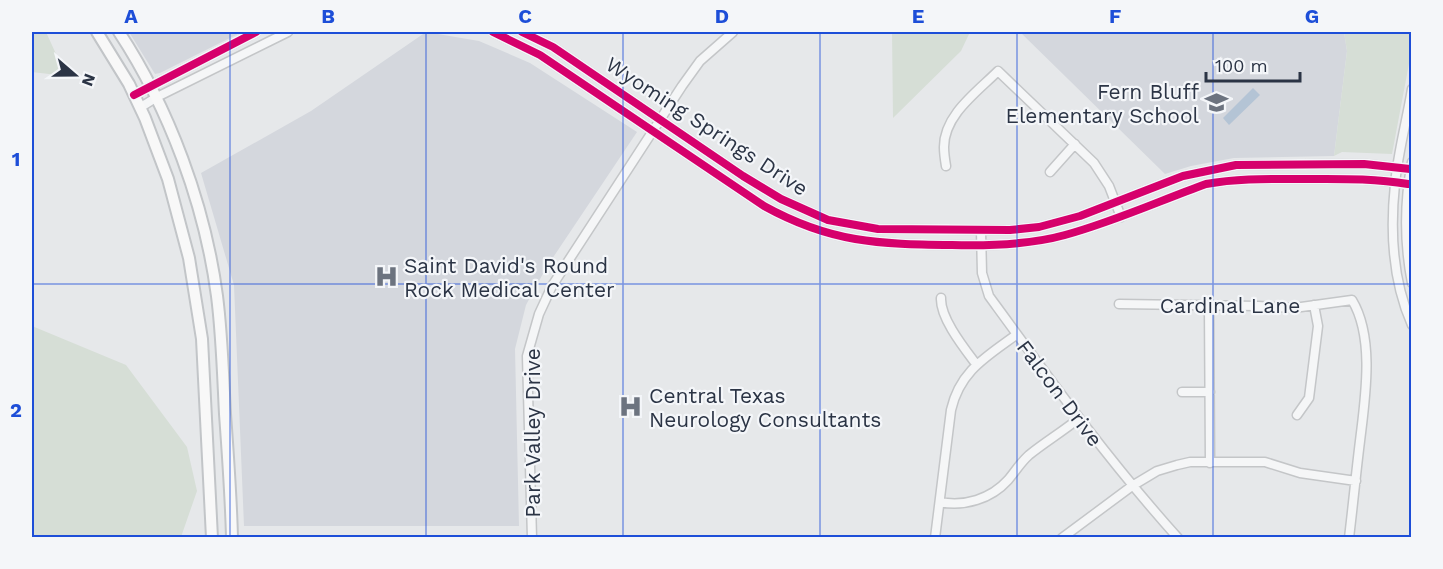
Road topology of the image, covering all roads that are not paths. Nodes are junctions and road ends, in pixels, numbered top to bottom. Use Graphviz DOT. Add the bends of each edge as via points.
graph roads {
  1 [pos="97,32"];
  2 [pos="119,32"];
  3 [pos="256,32"];
  4 [pos="288,32"];
  5 [pos="493,32"];
  6 [pos="522,32"];
  7 [pos="733,32"];
  8 [pos="268,36"];
  9 [pos="151,86"];
  10 [pos="1412,89"];
  11 [pos="134,95"];
  12 [pos="157,97"];
  13 [pos="141,107"];
  14 [pos="659,118"];
  15 [pos="652,131"];
  16 [pos="1075,144"];
  17 [pos="946,166"];
  18 [pos="1411,166"];
  19 [pos="1398,167"];
  20 [pos="1050,172"];
  21 [pos="1395,182"];
  22 [pos="1408,184"];
  23 [pos="1116,203"];
  24 [pos="1121,217"];
  25 [pos="981,231"];
  26 [pos="981,246"];
  27 [pos="1412,283"];
  28 [pos="941,298"];
  29 [pos="1119,304"];
  30 [pos="1314,305"];
  31 [pos="1209,306"];
  32 [pos="1412,325"];
  33 [pos="1016,335"];
  34 [pos="975,364"];
  35 [pos="1182,392"];
  36 [pos="1210,392"];
  37 [pos="1297,415"];
  38 [pos="1078,418"];
  39 [pos="228,454"];
  40 [pos="209,456"];
  41 [pos="1210,463"];
  42 [pos="1356,481"];
  43 [pos="1132,486"];
  44 [pos="940,502"];
  45 [pos="212,537"];
  46 [pos="231,537"];
  47 [pos="532,537"];
  48 [pos="935,537"];
  49 [pos="1062,537"];
  50 [pos="1178,537"];
  51 [pos="1349,537"];
  1 -- 11 [label="main road"];
  2 -- 9 [label="main road"];
  3 -- 9 [label="street"];
  4 -- 8 [label="street"];
  5 -- 15 [label="street, Wyoming Springs Drive" via="540,55"];
  6 -- 14 [label="street, Wyoming Springs Drive" via="553,47"];
  7 -- 14 [label="street, Park Valley Drive" via="700,62"];
  8 -- 12 [label="street"];
  9 -- 11 [label="street"];
  9 -- 12 [label="main road"];
  10 -- 19 [label="street"];
  11 -- 13 [label="main road"];
  12 -- 13 [label="street"];
  12 -- 39 [label="main road" via="188,177 213,269"];
  13 -- 40 [label="main road" via="168,179 189,258 202,339"];
  14 -- 15 [label="street, Park Valley Drive"];
  14 -- 25 [label="street, Wyoming Springs Drive" via="761,188 828,220 878,230"];
  15 -- 26 [label="street, Wyoming Springs Drive" via="764,206 818,231 873,243"];
  15 -- 47 [label="street, Park Valley Drive" via="552,286 530,339 527,373"];
  16 -- 17 [label="street" via="998,71 948,126"];
  16 -- 20 [label="street"];
  16 -- 23 [label="street" via="1101,171"];
  18 -- 19 [label="street, Wyoming Springs Drive"];
  18 -- 22 [label="street"];
  19 -- 21 [label="street"];
  19 -- 23 [label="street, Wyoming Springs Drive" via="1236,165 1183,176"];
  21 -- 22 [label="street, Wyoming Springs Drive"];
  21 -- 24 [label="street, Wyoming Springs Drive" via="1257,178 1221,181"];
  21 -- 32 [label="street" via="1394,246 1400,289"];
  22 -- 27 [label="street" via="1405,228"];
  23 -- 24 [label="street"];
  23 -- 25 [label="street, Wyoming Springs Drive" via="1039,227"];
  24 -- 26 [label="street, Wyoming Springs Drive" via="1043,240"];
  25 -- 26 [label="street, Falcon Drive"];
  26 -- 33 [label="street, Falcon Drive" via="986,288"];
  28 -- 34 [label="street" via="944,315"];
  29 -- 31 [label="street, Cardinal Lane"];
  30 -- 31 [label="street, Cardinal Lane"];
  30 -- 37 [label="street" via="1318,326 1309,398"];
  30 -- 42 [label="street, Cardinal Lane" via="1352,300 1359,311 1367,388"];
  31 -- 36 [label="street"];
  33 -- 34 [label="street"];
  33 -- 38 [label="street, Falcon Drive"];
  34 -- 44 [label="street" via="953,400"];
  35 -- 36 [label="street"];
  36 -- 41 [label="street"];
  38 -- 43 [label="street, Falcon Drive"];
  38 -- 44 [label="street" via="1024,459 994,492 970,502"];
  39 -- 40 [label="main road"];
  39 -- 46 [label="main road"];
  40 -- 45 [label="main road"];
  41 -- 42 [label="street" via="1265,462 1300,473"];
  41 -- 43 [label="street" via="1167,467"];
  42 -- 51 [label="street, Cardinal Lane"];
  43 -- 49 [label="street"];
  43 -- 50 [label="street, Falcon Drive"];
  44 -- 48 [label="street"];
}
